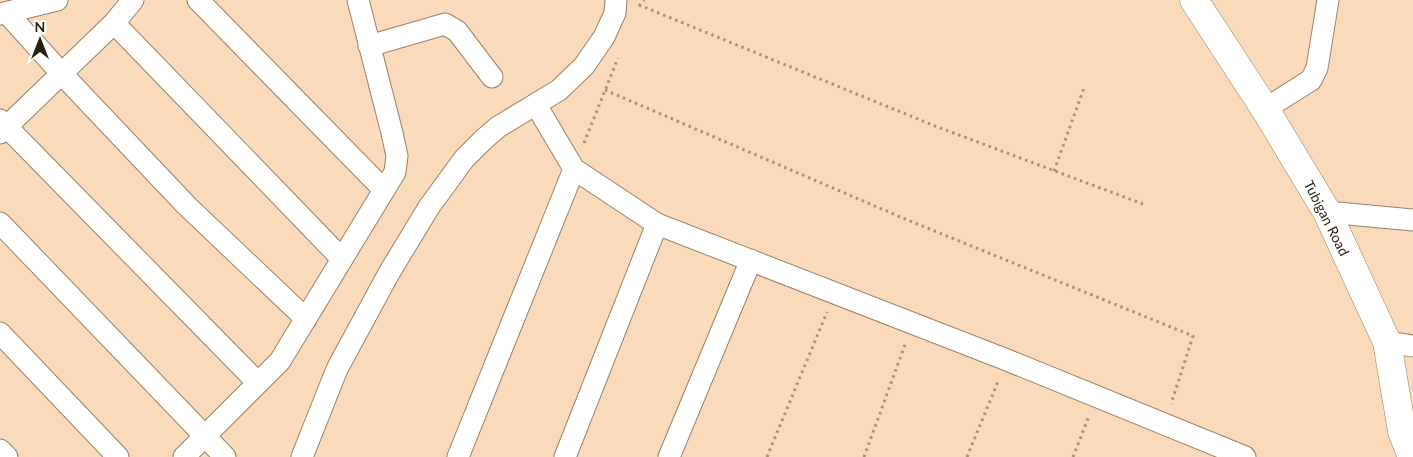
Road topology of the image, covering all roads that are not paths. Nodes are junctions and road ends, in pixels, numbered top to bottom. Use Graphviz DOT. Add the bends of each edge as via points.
graph roads {
  1 [pos="57,0"];
  2 [pos="134,0"];
  3 [pos="198,0"];
  4 [pos="358,0"];
  5 [pos="616,0"];
  6 [pos="1194,0"];
  7 [pos="1328,0"];
  8 [pos="3,14"];
  9 [pos="114,23"];
  10 [pos="370,46"];
  11 [pos="61,73"];
  12 [pos="492,77"];
  13 [pos="536,105"];
  14 [pos="1265,109"];
  15 [pos="2,126"];
  16 [pos="574,169"];
  17 [pos="384,190"];
  18 [pos="1327,212"];
  19 [pos="1413,219"];
  20 [pos="0,223"];
  21 [pos="657,224"];
  22 [pos="342,259"];
  23 [pos="751,260"];
  24 [pos="306,319"];
  25 [pos="0,333"];
  26 [pos="1400,344"];
  27 [pos="258,384"];
  28 [pos="205,436"];
  29 [pos="0,450"];
  30 [pos="7,457"];
  31 [pos="118,457"];
  32 [pos="184,457"];
  33 [pos="225,457"];
  34 [pos="302,457"];
  35 [pos="458,457"];
  36 [pos="565,457"];
  37 [pos="669,457"];
  38 [pos="1245,457"];
  39 [pos="1412,457"];
  1 -- 8 [label="street"];
  2 -- 9 [label="street"];
  3 -- 17 [label="street"];
  4 -- 10 [label="street"];
  5 -- 13 [label="street" via="615,13 604,37 584,66 559,90"];
  6 -- 14 [label="street, Tubigan Road"];
  7 -- 14 [label="street" via="1317,68 1310,80"];
  8 -- 11 [label="street"];
  9 -- 11 [label="street"];
  9 -- 22 [label="street"];
  10 -- 12 [label="street" via="445,24 457,31"];
  10 -- 17 [label="street" via="397,156 395,172"];
  11 -- 15 [label="street"];
  11 -- 24 [label="street" via="186,205"];
  13 -- 16 [label="street"];
  13 -- 34 [label="street" via="482,140 429,207 337,369"];
  14 -- 18 [label="street, Tubigan Road"];
  15 -- 27 [label="street"];
  16 -- 21 [label="street"];
  16 -- 35 [label="street"];
  17 -- 22 [label="street"];
  18 -- 19 [label="street"];
  18 -- 26 [label="street, Tubigan Road"];
  20 -- 28 [label="street"];
  21 -- 23 [label="street"];
  21 -- 36 [label="street"];
  22 -- 24 [label="street"];
  23 -- 37 [label="street"];
  23 -- 38 [label="street"];
  24 -- 27 [label="street" via="280,361"];
  25 -- 31 [label="street"];
  26 -- 39 [label="street, Tubigan Road" via="1402,431"];
  27 -- 28 [label="street"];
  28 -- 32 [label="street"];
  28 -- 33 [label="street"];
  29 -- 30 [label="street"];
}
